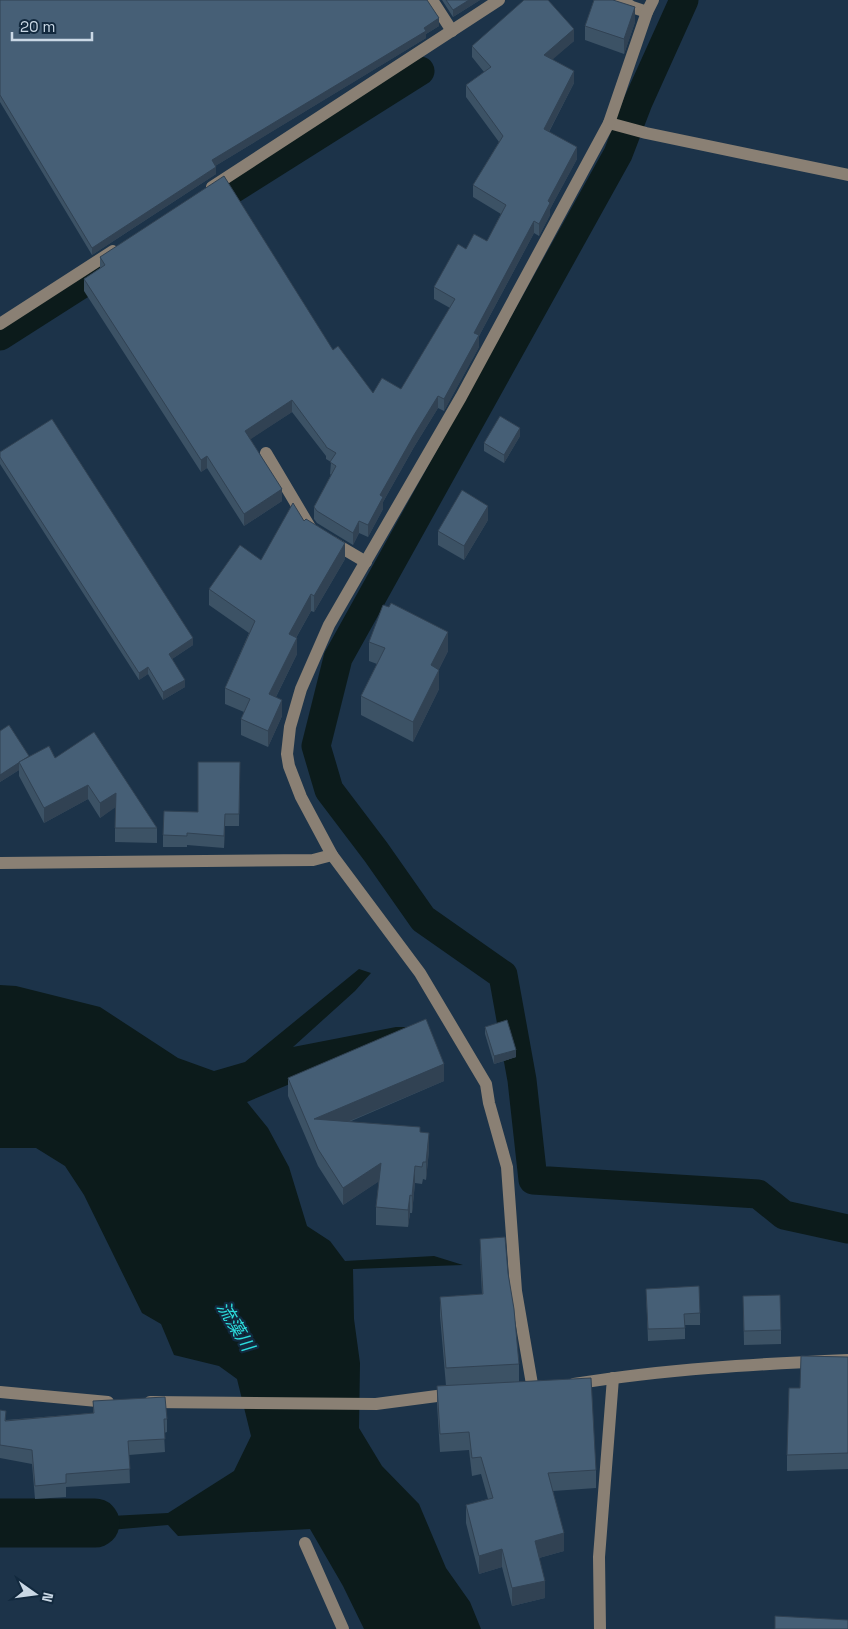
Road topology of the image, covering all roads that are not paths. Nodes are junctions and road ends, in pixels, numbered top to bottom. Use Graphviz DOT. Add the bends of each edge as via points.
graph roads {
  1 [pos="432,0"];
  2 [pos="499,0"];
  3 [pos="621,0"];
  4 [pos="650,6"];
  5 [pos="452,31"];
  6 [pos="612,124"];
  7 [pos="848,175"];
  8 [pos="201,194"];
  9 [pos="126,243"];
  10 [pos="0,324"];
  11 [pos="266,453"];
  12 [pos="366,562"];
  13 [pos="332,856"];
  14 [pos="0,863"];
  15 [pos="848,1360"];
  16 [pos="613,1378"];
  17 [pos="560,1386"];
  18 [pos="533,1390"];
  19 [pos="0,1392"];
  20 [pos="466,1394"];
  21 [pos="119,1402"];
  22 [pos="138,1402"];
  23 [pos="305,1543"];
  24 [pos="343,1629"];
  25 [pos="600,1629"];
  1 -- 5 [label="street"];
  2 -- 5 [label="street"];
  3 -- 4 [label="street" via="632,7"];
  4 -- 6 [label="street"];
  5 -- 8 [label="street"];
  6 -- 7 [label="street"];
  6 -- 12 [label="street"];
  9 -- 10 [label="street"];
  11 -- 12 [label="street" via="311,529"];
  12 -- 13 [label="street" via="329,626 301,689 290,727 289,766 301,797"];
  13 -- 14 [label="street" via="313,860"];
  13 -- 18 [label="street" via="420,974 486,1084 507,1167 516,1292"];
  15 -- 16 [label="street"];
  16 -- 17 [label="street"];
  16 -- 25 [label="street" via="599,1556"];
  19 -- 21 [label="street"];
  20 -- 22 [label="street" via="376,1404"];
  23 -- 24 [label="street"];
}
